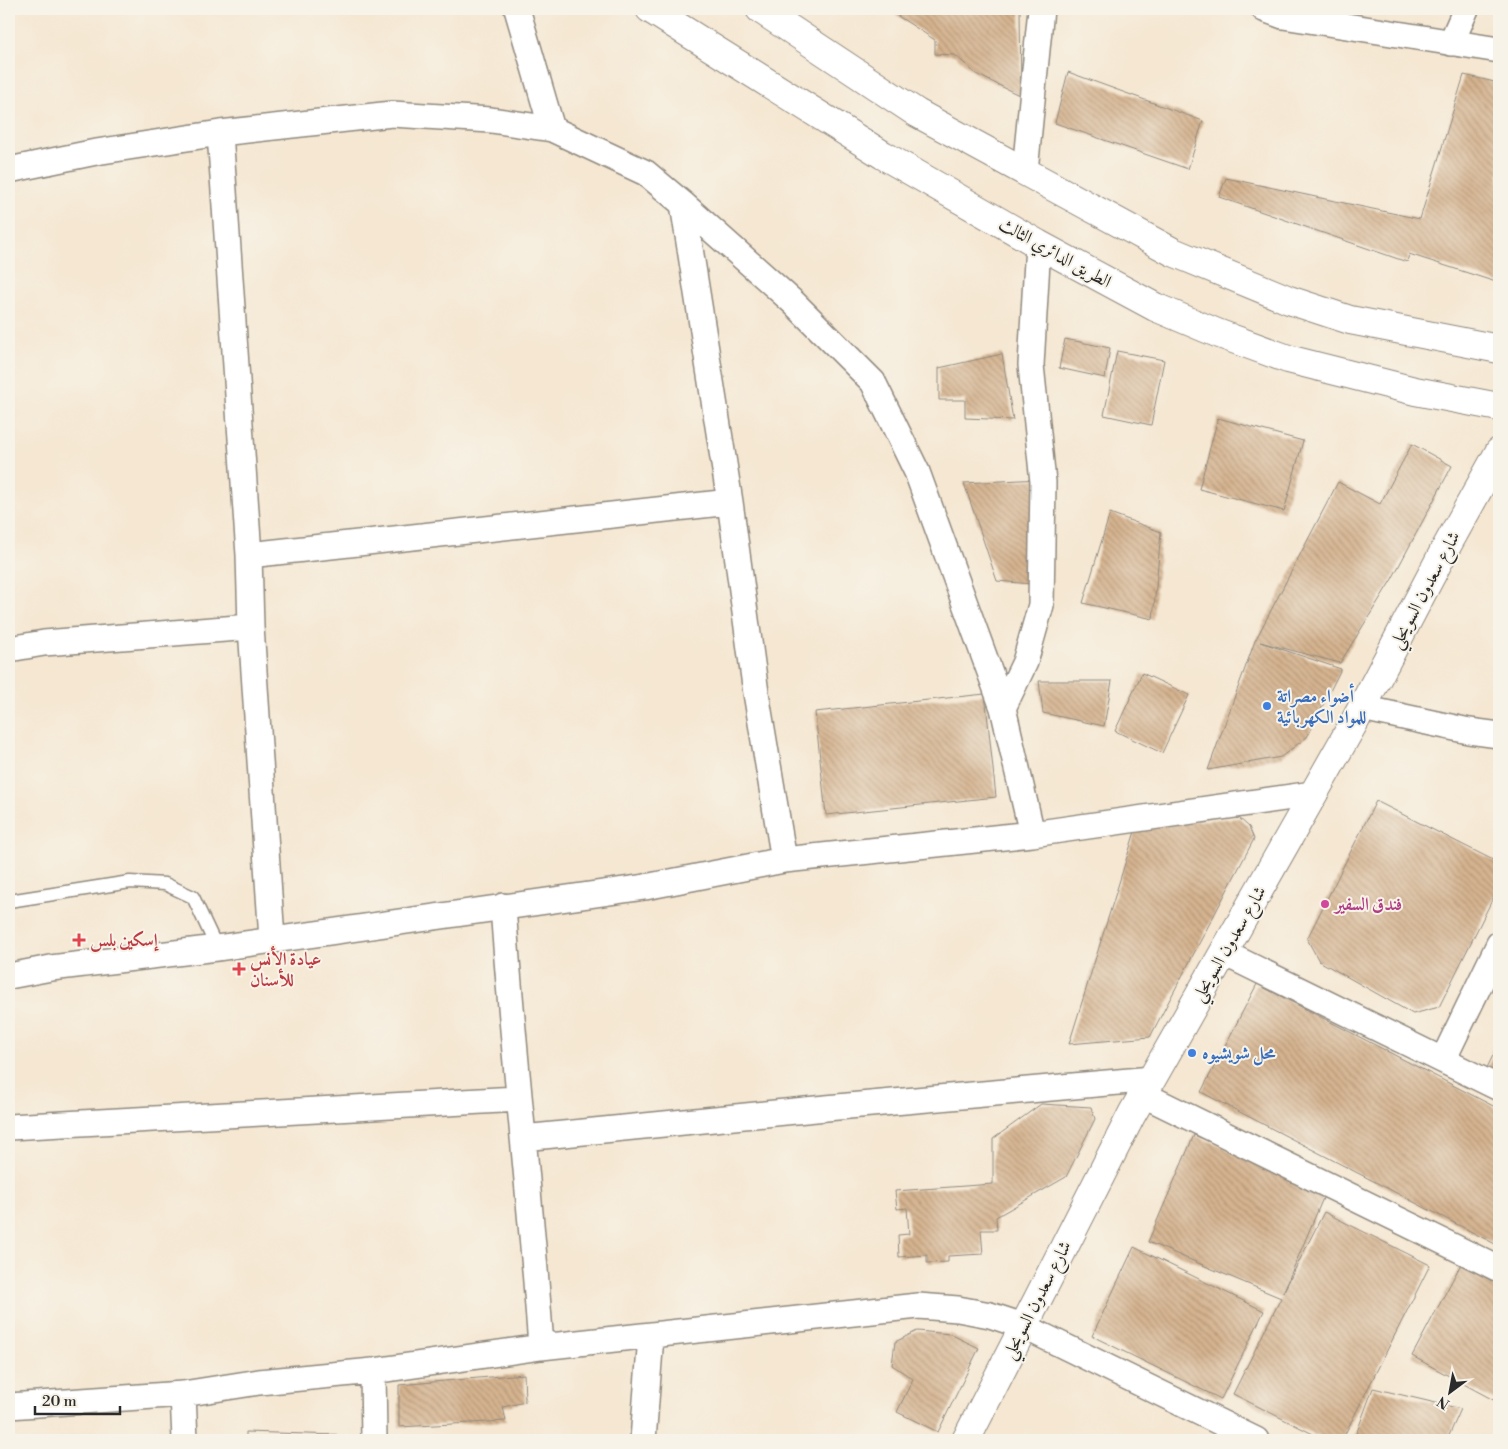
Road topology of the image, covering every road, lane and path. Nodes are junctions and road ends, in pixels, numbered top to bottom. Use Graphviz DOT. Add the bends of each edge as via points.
graph roads {
  1 [pos="517,9"];
  2 [pos="650,9"];
  3 [pos="760,9"];
  4 [pos="1041,9"];
  5 [pos="1264,9"];
  6 [pos="1466,9"];
  7 [pos="1451,43"];
  8 [pos="1499,50"];
  9 [pos="552,129"];
  10 [pos="220,133"];
  11 [pos="9,170"];
  12 [pos="1026,171"];
  13 [pos="683,204"];
  14 [pos="1038,244"];
  15 [pos="1499,349"];
  16 [pos="1499,407"];
  17 [pos="1499,452"];
  18 [pos="730,502"];
  19 [pos="249,555"];
  20 [pos="251,627"];
  21 [pos="9,649"];
  22 [pos="1003,708"];
  23 [pos="1362,708"];
  24 [pos="1499,735"];
  25 [pos="1313,794"];
  26 [pos="1032,834"];
  27 [pos="784,860"];
  28 [pos="9,901"];
  29 [pos="503,906"];
  30 [pos="272,939"];
  31 [pos="1499,944"];
  32 [pos="217,948"];
  33 [pos="1224,953"];
  34 [pos="9,976"];
  35 [pos="1443,1060"];
  36 [pos="1147,1087"];
  37 [pos="1499,1088"];
  38 [pos="518,1099"];
  39 [pos="9,1127"];
  40 [pos="523,1138"];
  41 [pos="1499,1269"];
  42 [pos="1023,1326"];
  43 [pos="651,1336"];
  44 [pos="541,1347"];
  45 [pos="373,1371"];
  46 [pos="183,1394"];
  47 [pos="9,1406"];
  48 [pos="185,1440"];
  49 [pos="374,1440"];
  50 [pos="643,1440"];
  51 [pos="966,1440"];
  52 [pos="1256,1440"];
  1 -- 9 [label="street"];
  2 -- 14 [label="main road, الطريق الدائري الثالث" via="883,155"];
  3 -- 12 [label="main road" via="917,113"];
  4 -- 12 [label="street"];
  5 -- 7 [label="street" via="1284,16"];
  6 -- 7 [label="street"];
  7 -- 8 [label="street"];
  9 -- 10 [label="street" via="491,120 392,114"];
  9 -- 13 [label="street" via="646,173"];
  10 -- 11 [label="street" via="96,152"];
  10 -- 19 [label="street"];
  12 -- 15 [label="main road" via="1173,252 1289,300 1350,320"];
  13 -- 18 [label="street"];
  13 -- 22 [label="street" via="794,303 873,382 917,472"];
  14 -- 16 [label="main road, الطريق الدائري الثالث" via="1155,307 1288,359 1415,391"];
  14 -- 22 [label="street" via="1031,365 1043,482 1041,604 1025,662"];
  17 -- 23 [label="main road, شارع سعدون السويحلي"];
  18 -- 19 [label="street"];
  18 -- 27 [label="street" via="756,693"];
  19 -- 20 [label="street"];
  20 -- 21 [label="street" via="44,643"];
  20 -- 30 [label="street"];
  22 -- 26 [label="street"];
  23 -- 24 [label="street"];
  23 -- 25 [label="main road, شارع سعدون السويحلي"];
  25 -- 26 [label="street"];
  25 -- 33 [label="main road, شارع سعدون السويحلي"];
  26 -- 27 [label="street"];
  27 -- 29 [label="street" via="644,887"];
  28 -- 32 [label="lane" via="130,882 165,884 194,897"];
  29 -- 30 [label="street"];
  29 -- 38 [label="street"];
  30 -- 32 [label="street"];
  31 -- 35 [label="street"];
  32 -- 34 [label="street"];
  33 -- 35 [label="street"];
  33 -- 36 [label="main road, شارع سعدون السويحلي"];
  35 -- 37 [label="street"];
  36 -- 40 [label="street" via="826,1108"];
  36 -- 41 [label="street"];
  36 -- 42 [label="main road, شارع سعدون السويحلي"];
  38 -- 39 [label="street"];
  38 -- 40 [label="street"];
  40 -- 44 [label="street"];
  42 -- 43 [label="street" via="958,1309 918,1306"];
  42 -- 51 [label="main road, شارع سعدون السويحلي"];
  42 -- 52 [label="street"];
  43 -- 44 [label="street"];
  43 -- 50 [label="street"];
  44 -- 45 [label="street"];
  45 -- 46 [label="street" via="259,1382"];
  45 -- 49 [label="street"];
  46 -- 47 [label="street"];
  46 -- 48 [label="street"];
}
